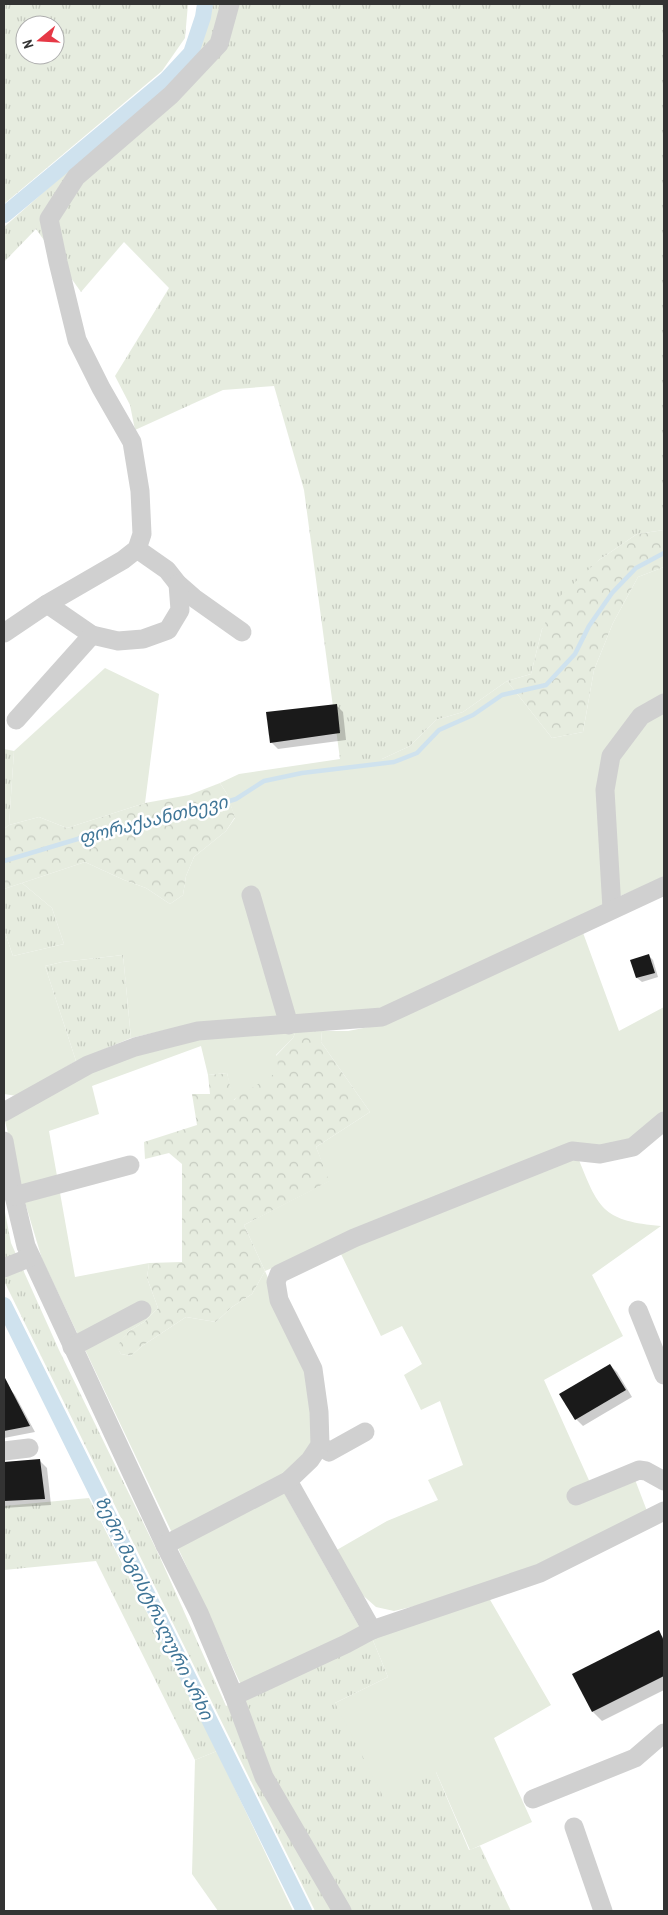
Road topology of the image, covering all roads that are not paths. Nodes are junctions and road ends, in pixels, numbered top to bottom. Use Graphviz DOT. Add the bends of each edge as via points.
graph roads {
  1 [pos="230,4"];
  2 [pos="137,549"];
  3 [pos="178,584"];
  4 [pos="47,604"];
  5 [pos="242,632"];
  6 [pos="4,634"];
  7 [pos="92,635"];
  8 [pos="664,703"];
  9 [pos="16,720"];
  10 [pos="664,886"];
  11 [pos="251,895"];
  12 [pos="612,909"];
  13 [pos="289,1025"];
  14 [pos="4,1112"];
  15 [pos="664,1121"];
  16 [pos="4,1141"];
  17 [pos="130,1165"];
  18 [pos="14,1196"];
  19 [pos="18,1262"];
  20 [pos="142,1310"];
  21 [pos="638,1310"];
  22 [pos="72,1347"];
  23 [pos="664,1375"];
  24 [pos="364,1432"];
  25 [pos="320,1445"];
  26 [pos="29,1448"];
  27 [pos="4,1451"];
  28 [pos="288,1481"];
  29 [pos="664,1481"];
  30 [pos="576,1496"];
  31 [pos="664,1510"];
  32 [pos="165,1545"];
  33 [pos="372,1630"];
  34 [pos="234,1696"];
  35 [pos="664,1733"];
  36 [pos="533,1799"];
  37 [pos="574,1827"];
  38 [pos="342,1911"];
  39 [pos="603,1911"];
  1 -- 2 [label="street" via="220,44 171,95 76,177 49,219 77,340 132,442 140,491 142,534"];
  2 -- 3 [label="street" via="167,570"];
  2 -- 4 [label="street"];
  3 -- 5 [label="street"];
  3 -- 7 [label="street" via="180,610 168,630 143,639 118,641"];
  4 -- 6 [label="street"];
  4 -- 7 [label="street"];
  7 -- 9 [label="street"];
  8 -- 12 [label="street" via="641,716 611,756 605,790"];
  10 -- 12 [label="street"];
  11 -- 13 [label="street"];
  12 -- 13 [label="street" via="382,1017"];
  13 -- 14 [label="street" via="198,1031 136,1047 88,1065"];
  15 -- 25 [label="street" via="633,1147 600,1154 572,1151 354,1238 279,1274 276,1282 279,1300 313,1369"];
  16 -- 18 [label="street"];
  17 -- 18 [label="street"];
  18 -- 19 [label="street" via="26,1246"];
  19 -- 22 [label="street"];
  20 -- 22 [label="street"];
  21 -- 23 [label="street"];
  22 -- 32 [label="street"];
  24 -- 25 [label="street" via="329,1452"];
  25 -- 28 [label="street"];
  26 -- 27 [label="street"];
  28 -- 32 [label="street"];
  28 -- 33 [label="street"];
  29 -- 30 [label="street" via="639,1470"];
  31 -- 33 [label="street" via="540,1573"];
  32 -- 34 [label="street" via="199,1613"];
  33 -- 34 [label="street"];
  34 -- 38 [label="street" via="264,1777"];
  35 -- 36 [label="street" via="635,1758"];
  37 -- 39 [label="street"];
}
